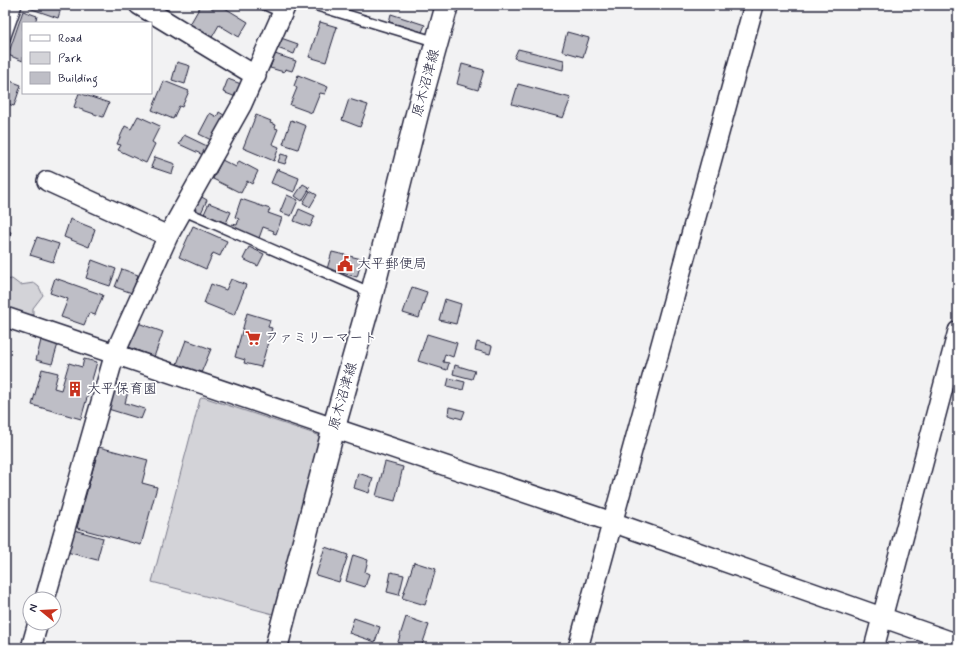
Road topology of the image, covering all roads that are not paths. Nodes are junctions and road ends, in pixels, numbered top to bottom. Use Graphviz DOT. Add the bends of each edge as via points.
graph roads {
  1 [pos="16,5"];
  2 [pos="139,5"];
  3 [pos="265,5"];
  4 [pos="314,5"];
  5 [pos="447,5"];
  6 [pos="754,5"];
  7 [pos="285,9"];
  8 [pos="5,39"];
  9 [pos="437,42"];
  10 [pos="256,76"];
  11 [pos="47,181"];
  12 [pos="182,210"];
  13 [pos="168,236"];
  14 [pos="372,293"];
  15 [pos="5,317"];
  16 [pos="958,331"];
  17 [pos="115,353"];
  18 [pos="334,427"];
  19 [pos="612,522"];
  20 [pos="47,591"];
  21 [pos="882,617"];
  22 [pos="36,631"];
  23 [pos="958,644"];
  24 [pos="31,648"];
  25 [pos="276,648"];
  26 [pos="578,648"];
  27 [pos="874,648"];
  1 -- 8 [label="lane"];
  2 -- 10 [label="street"];
  3 -- 7 [label="lane"];
  4 -- 9 [label="lane"];
  5 -- 9 [label="main road, 原木沼津線"];
  6 -- 19 [label="street"];
  7 -- 10 [label="street"];
  9 -- 14 [label="main road, 原木沼津線"];
  10 -- 12 [label="street"];
  11 -- 13 [label="street"];
  12 -- 13 [label="street"];
  12 -- 14 [label="lane"];
  13 -- 17 [label="street"];
  14 -- 18 [label="main road, 原木沼津線"];
  15 -- 17 [label="street"];
  16 -- 21 [label="street"];
  17 -- 18 [label="street"];
  17 -- 20 [label="street"];
  18 -- 19 [label="street"];
  18 -- 25 [label="main road, 原木沼津線"];
  19 -- 21 [label="street"];
  19 -- 26 [label="street"];
  21 -- 23 [label="street"];
  21 -- 27 [label="street"];
  22 -- 24 [label="street"];
}
